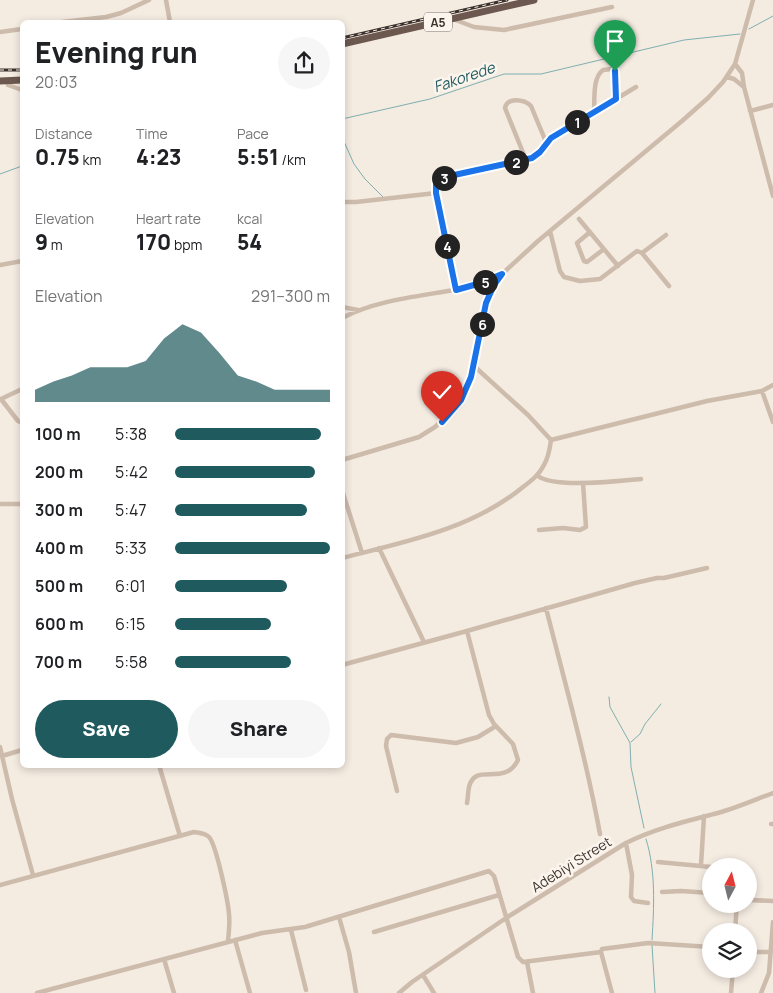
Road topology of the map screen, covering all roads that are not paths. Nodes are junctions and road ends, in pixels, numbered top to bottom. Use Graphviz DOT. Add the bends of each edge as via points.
graph roads {
  1 [pos="131,0"];
  2 [pos="149,0"];
  3 [pos="166,0"];
  4 [pos="534,0"];
  5 [pos="753,0"];
  6 [pos="135,6"];
  7 [pos="612,7"];
  8 [pos="453,19"];
  9 [pos="80,20"];
  10 [pos="170,20"];
  11 [pos="20,29"];
  12 [pos="0,32"];
  13 [pos="345,43"];
  14 [pos="736,64"];
  15 [pos="727,77"];
  16 [pos="20,80"];
  17 [pos="3,81"];
  18 [pos="636,87"];
  19 [pos="744,87"];
  20 [pos="20,89"];
  21 [pos="616,99"];
  22 [pos="773,105"];
  23 [pos="750,111"];
  24 [pos="594,112"];
  25 [pos="546,142"];
  26 [pos="526,160"];
  27 [pos="436,193"];
  28 [pos="773,196"];
  29 [pos="345,202"];
  30 [pos="579,219"];
  31 [pos="550,231"];
  32 [pos="590,232"];
  33 [pos="666,235"];
  34 [pos="604,249"];
  35 [pos="642,254"];
  36 [pos="20,261"];
  37 [pos="0,265"];
  38 [pos="618,266"];
  39 [pos="502,274"];
  40 [pos="669,286"];
  41 [pos="456,290"];
  42 [pos="345,308"];
  43 [pos="358,310"];
  44 [pos="345,316"];
  45 [pos="474,366"];
  46 [pos="773,385"];
  47 [pos="20,389"];
  48 [pos="762,391"];
  49 [pos="20,422"];
  50 [pos="773,422"];
  51 [pos="551,440"];
  52 [pos="345,459"];
  53 [pos="537,475"];
  54 [pos="641,479"];
  55 [pos="583,483"];
  56 [pos="345,499"];
  57 [pos="0,504"];
  58 [pos="20,504"];
  59 [pos="539,530"];
  60 [pos="379,548"];
  61 [pos="362,553"];
  62 [pos="345,557"];
  63 [pos="707,568"];
  64 [pos="546,608"];
  65 [pos="467,631"];
  66 [pos="424,642"];
  67 [pos="345,664"];
  68 [pos="496,726"];
  69 [pos="0,747"];
  70 [pos="20,751"];
  71 [pos="2,756"];
  72 [pos="160,768"];
  73 [pos="396,791"];
  74 [pos="773,793"];
  75 [pos="467,803"];
  76 [pos="704,816"];
  77 [pos="600,834"];
  78 [pos="180,836"];
  79 [pos="626,844"];
  80 [pos="658,862"];
  81 [pos="700,866"];
  82 [pos="34,875"];
  83 [pos="0,885"];
  84 [pos="662,892"];
  85 [pos="702,892"];
  86 [pos="499,895"];
  87 [pos="758,900"];
  88 [pos="773,901"];
  89 [pos="648,903"];
  90 [pos="339,917"];
  91 [pos="506,918"];
  92 [pos="773,922"];
  93 [pos="292,930"];
  94 [pos="374,932"];
  95 [pos="235,940"];
  96 [pos="228,941"];
  97 [pos="702,946"];
  98 [pos="601,952"];
  99 [pos="757,952"];
  100 [pos="770,952"];
  101 [pos="164,959"];
  102 [pos="527,962"];
  103 [pos="772,963"];
  104 [pos="424,975"];
  105 [pos="732,978"];
  106 [pos="306,990"];
  107 [pos="37,993"];
  108 [pos="174,993"];
  109 [pos="250,993"];
  110 [pos="356,993"];
  111 [pos="400,993"];
  112 [pos="434,993"];
  113 [pos="533,993"];
  114 [pos="612,993"];
  115 [pos="731,993"];
  116 [pos="761,993"];
  1 -- 6 [label="street"];
  2 -- 6 [label="street"];
  3 -- 10 [label="street"];
  4 -- 8 [label="highway, A5"];
  5 -- 14 [label="street"];
  6 -- 9 [label="street" via="106,17"];
  7 -- 8 [label="street" via="504,30 474,27"];
  8 -- 13 [label="highway, A5"];
  11 -- 12 [label="street"];
  14 -- 15 [label="street"];
  14 -- 19 [label="street" via="742,73"];
  15 -- 19 [label="street"];
  15 -- 31 [label="street" via="695,110"];
  16 -- 17 [label="highway"];
  17 -- 20 [label="street"];
  18 -- 21 [label="street"];
  19 -- 23 [label="street"];
  21 -- 24 [label="street"];
  21 -- 24 [label="street" via="615,71 603,70 596,83"];
  22 -- 23 [label="street"];
  23 -- 28 [label="street"];
  24 -- 25 [label="street"];
  25 -- 26 [label="street" via="540,152"];
  25 -- 26 [label="street" via="527,102 506,102 505,108"];
  26 -- 27 [label="street" via="445,177 436,182"];
  27 -- 29 [label="street"];
  27 -- 41 [label="street"];
  30 -- 32 [label="street"];
  31 -- 38 [label="street" via="564,277 580,281 600,280"];
  31 -- 39 [label="street"];
  32 -- 34 [label="street"];
  32 -- 34 [label="street" via="577,245 584,261"];
  33 -- 35 [label="street"];
  34 -- 38 [label="street"];
  35 -- 38 [label="street" via="635,251"];
  35 -- 40 [label="street"];
  36 -- 37 [label="street"];
  39 -- 41 [label="street"];
  39 -- 45 [label="street" via="486,303"];
  41 -- 43 [label="street"];
  42 -- 43 [label="street"];
  43 -- 44 [label="street"];
  45 -- 51 [label="street"];
  45 -- 52 [label="street" via="461,400 436,427 419,437"];
  46 -- 48 [label="street"];
  47 -- 49 [label="street" via="1,399"];
  48 -- 50 [label="street"];
  48 -- 51 [label="street" via="707,401"];
  51 -- 53 [label="street" via="544,465"];
  53 -- 55 [label="street" via="546,480"];
  53 -- 60 [label="street" via="478,517"];
  54 -- 55 [label="street"];
  55 -- 59 [label="street" via="586,527 580,530"];
  56 -- 61 [label="street"];
  57 -- 58 [label="street"];
  60 -- 61 [label="street"];
  60 -- 66 [label="street"];
  61 -- 62 [label="street"];
  63 -- 64 [label="street"];
  64 -- 65 [label="street"];
  64 -- 77 [label="street" via="588,771"];
  65 -- 66 [label="street"];
  65 -- 68 [label="street" via="489,715"];
  66 -- 67 [label="street"];
  68 -- 73 [label="street" via="478,737 456,743 391,735 386,746"];
  68 -- 75 [label="street" via="514,744 518,760 506,773 474,777"];
  69 -- 71 [label="street"];
  70 -- 71 [label="street"];
  71 -- 82 [label="street"];
  72 -- 78 [label="street"];
  74 -- 76 [label="street, Adebiyi Street"];
  76 -- 79 [label="street, Adebiyi Street" via="642,835"];
  76 -- 81 [label="street"];
  78 -- 82 [label="street"];
  78 -- 96 [label="street" via="194,832 211,840 228,907"];
  79 -- 89 [label="street" via="632,875 631,897 634,901"];
  79 -- 91 [label="street, Adebiyi Street"];
  80 -- 81 [label="street"];
  82 -- 83 [label="street"];
  84 -- 85 [label="street"];
  86 -- 90 [label="street" via="494,876 487,872"];
  86 -- 91 [label="street"];
  86 -- 94 [label="street"];
  87 -- 88 [label="street"];
  90 -- 93 [label="street"];
  90 -- 110 [label="street"];
  91 -- 102 [label="street" via="518,957 520,961"];
  91 -- 104 [label="street, Adebiyi Street"];
  92 -- 100 [label="street"];
  93 -- 95 [label="street"];
  93 -- 106 [label="street"];
  95 -- 96 [label="street"];
  95 -- 109 [label="street"];
  96 -- 101 [label="street"];
  97 -- 98 [label="street" via="648,943 602,949"];
  98 -- 102 [label="street"];
  98 -- 114 [label="street"];
  99 -- 100 [label="street"];
  100 -- 103 [label="street"];
  101 -- 107 [label="street"];
  101 -- 108 [label="street"];
  102 -- 113 [label="street"];
  103 -- 116 [label="street"];
  104 -- 111 [label="street, Adebiyi Street"];
  104 -- 112 [label="street"];
  105 -- 115 [label="street"];
}
